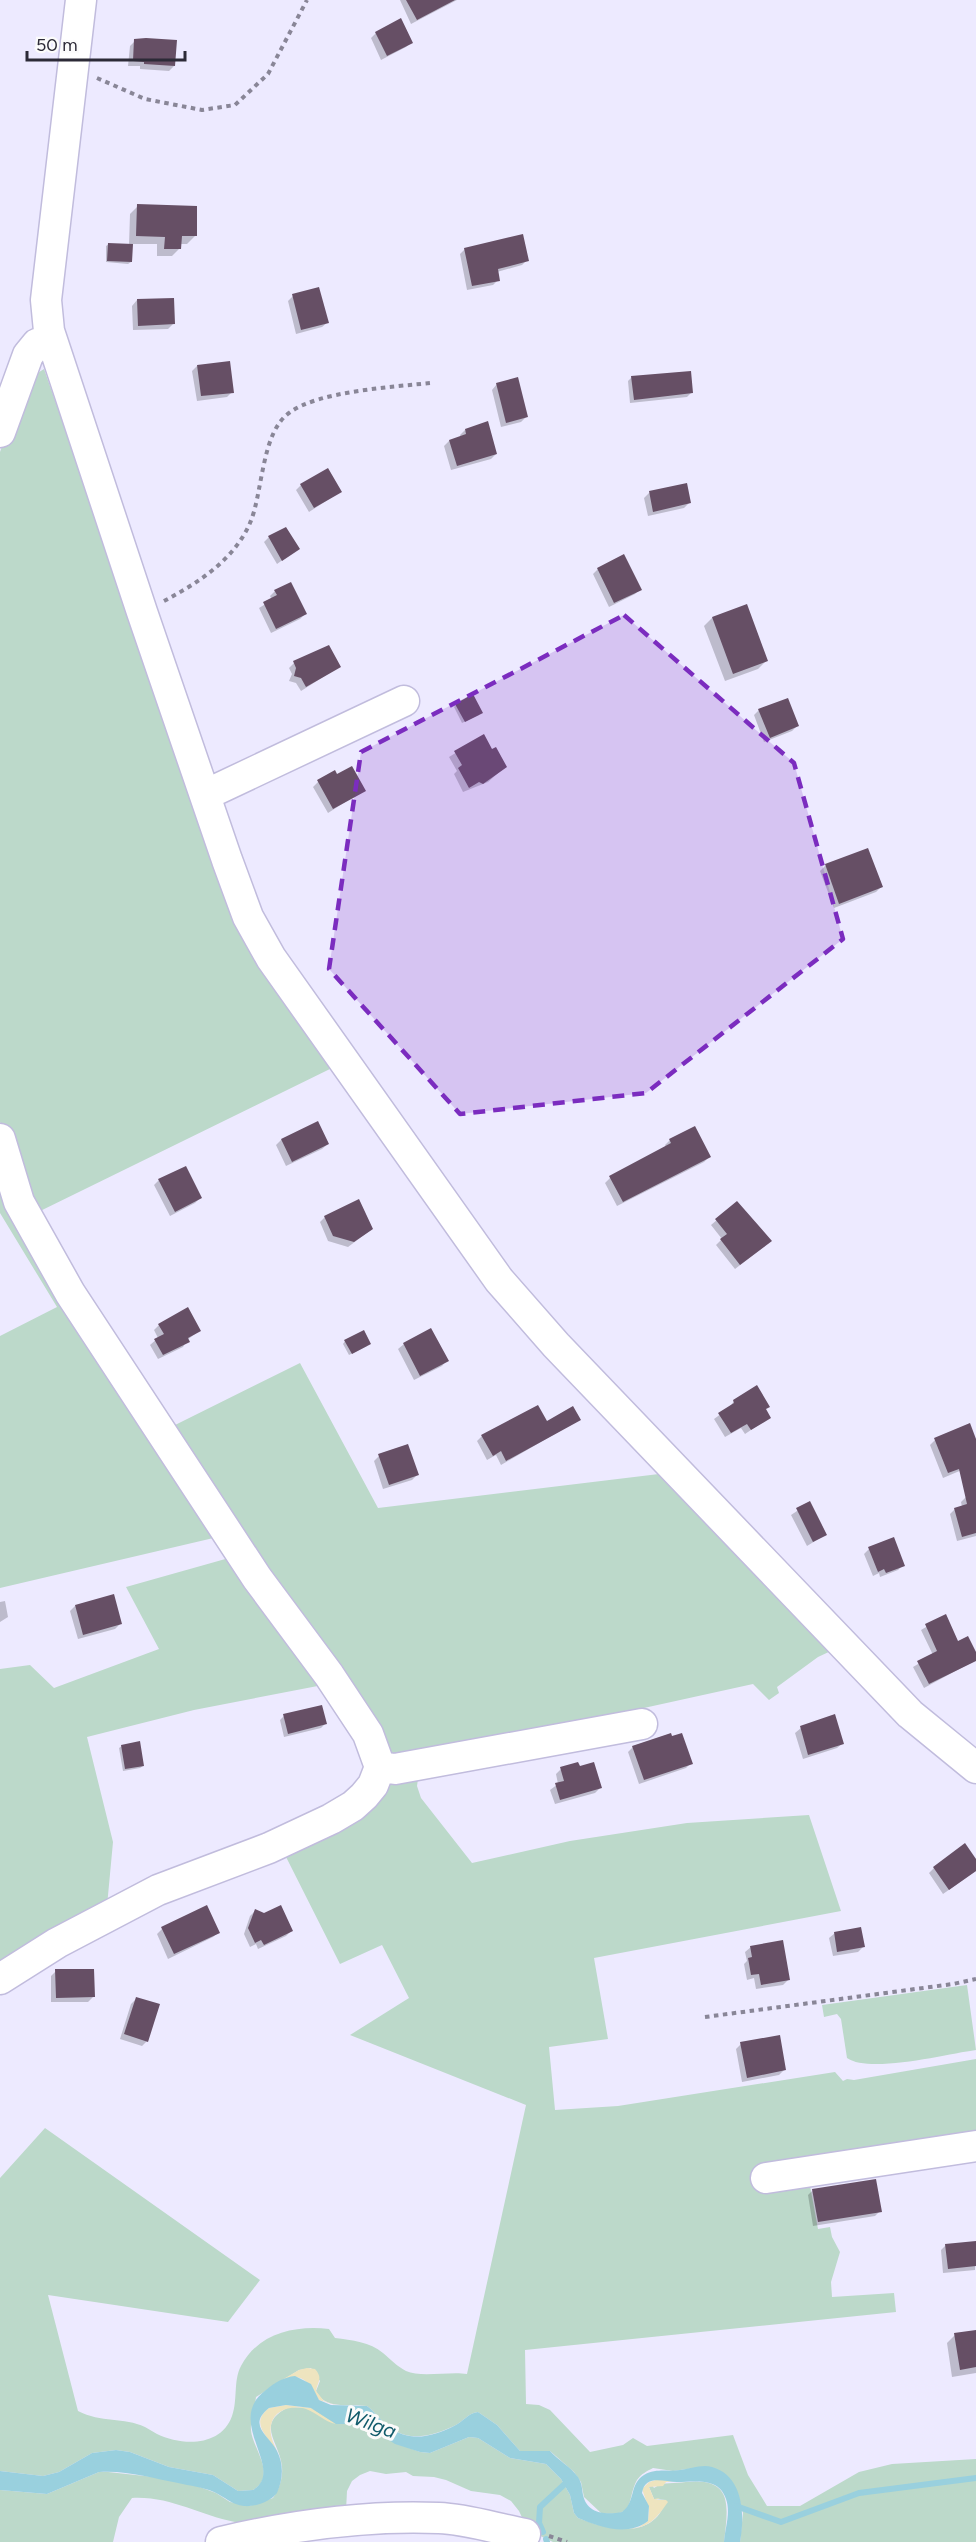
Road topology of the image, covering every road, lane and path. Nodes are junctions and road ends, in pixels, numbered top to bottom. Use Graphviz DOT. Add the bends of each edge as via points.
graph roads {
  1 [pos="81,0"];
  2 [pos="307,0"];
  3 [pos="74,67"];
  4 [pos="51,339"];
  5 [pos="430,383"];
  6 [pos="0,432"];
  7 [pos="142,612"];
  8 [pos="404,701"];
  9 [pos="205,795"];
  10 [pos="0,1139"];
  11 [pos="642,1724"];
  12 [pos="380,1767"];
  13 [pos="976,1768"];
  14 [pos="0,1979"];
  15 [pos="976,1979"];
  16 [pos="705,2017"];
  17 [pos="976,2145"];
  18 [pos="766,2178"];
  19 [pos="525,2534"];
  20 [pos="221,2542"];
  1 -- 3 [label="street"];
  2 -- 3 [label="path" via="268,74 235,105 202,110 145,99"];
  3 -- 4 [label="street" via="46,300"];
  4 -- 6 [label="street" via="37,344 28,355"];
  4 -- 7 [label="street"];
  5 -- 7 [label="path" via="312,400 287,413 272,435 250,523 231,553 197,583"];
  7 -- 9 [label="street"];
  8 -- 9 [label="street"];
  9 -- 13 [label="street" via="256,933 499,1280 910,1714"];
  10 -- 12 [label="street" via="19,1202 70,1293 257,1578 368,1734"];
  11 -- 12 [label="street" via="395,1769"];
  12 -- 14 [label="street" via="373,1785 346,1810 269,1848 158,1890 57,1943"];
  15 -- 16 [label="path"];
  17 -- 18 [label="street"];
  19 -- 20 [label="street" via="441,2518 367,2519"];
}
